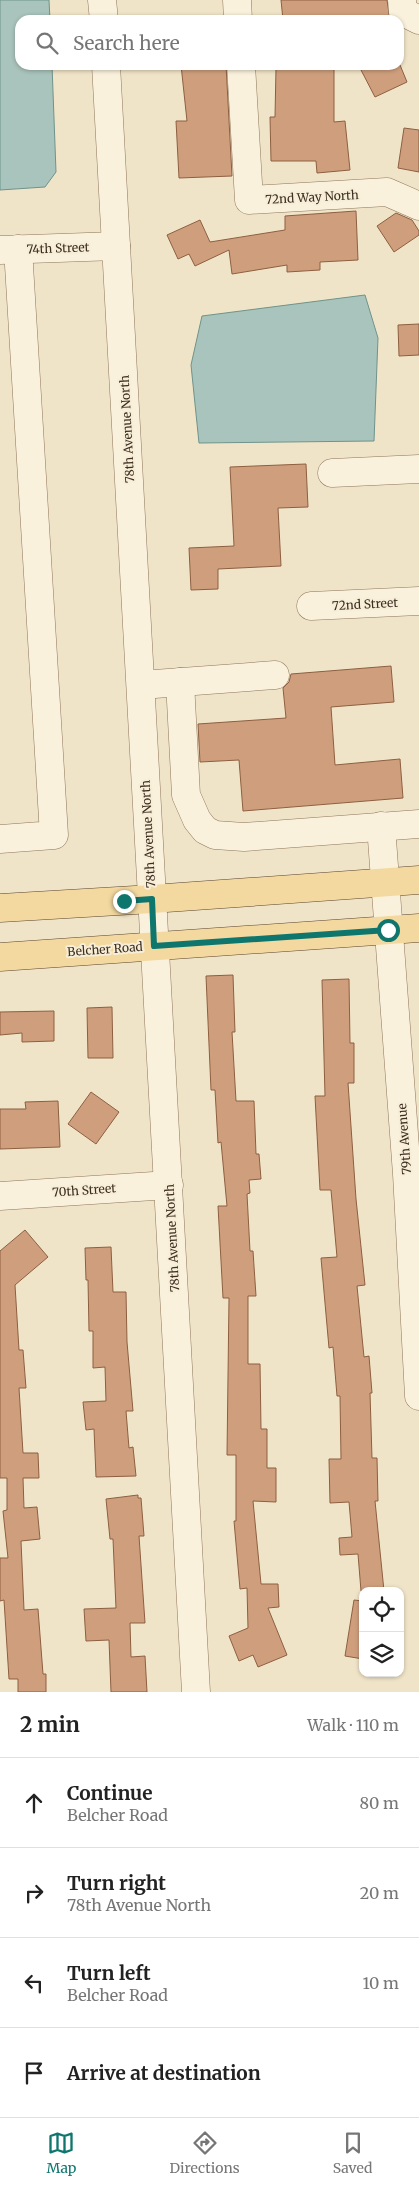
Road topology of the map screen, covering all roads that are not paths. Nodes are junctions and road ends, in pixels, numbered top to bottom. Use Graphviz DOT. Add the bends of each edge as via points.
graph roads {
  1 [pos="102,0"];
  2 [pos="236,0"];
  3 [pos="104,15"];
  4 [pos="238,15"];
  5 [pos="106,70"];
  6 [pos="240,70"];
  7 [pos="419,206"];
  8 [pos="116,246"];
  9 [pos="9,249"];
  10 [pos="419,469"];
  11 [pos="332,473"];
  12 [pos="419,601"];
  13 [pos="311,606"];
  14 [pos="275,675"];
  15 [pos="180,682"];
  16 [pos="141,685"];
  17 [pos="419,824"];
  18 [pos="380,826"];
  19 [pos="0,839"];
  20 [pos="419,880"];
  21 [pos="384,882"];
  22 [pos="152,899"];
  23 [pos="0,908"];
  24 [pos="419,928"];
  25 [pos="388,930"];
  26 [pos="154,946"];
  27 [pos="0,957"];
  28 [pos="413,1173"];
  29 [pos="169,1185"];
  30 [pos="0,1196"];
  31 [pos="419,1396"];
  32 [pos="196,1692"];
  1 -- 3 [label="street"];
  2 -- 4 [label="street"];
  5 -- 8 [label="street, 78th Avenue North"];
  6 -- 7 [label="street, 72nd Way North" via="248,200 387,192"];
  8 -- 9 [label="street, 74th Street"];
  8 -- 16 [label="street, 78th Avenue North"];
  9 -- 19 [label="street" via="54,835"];
  10 -- 11 [label="street"];
  12 -- 13 [label="street, 72nd Street"];
  14 -- 15 [label="street"];
  15 -- 16 [label="street"];
  15 -- 18 [label="street" via="186,795 205,830 215,835 244,836"];
  16 -- 22 [label="street, 78th Avenue North"];
  17 -- 18 [label="street"];
  18 -- 21 [label="street, 79th Avenue"];
  20 -- 21 [label="main road"];
  21 -- 22 [label="main road"];
  21 -- 25 [label="street, 79th Avenue"];
  22 -- 23 [label="main road"];
  22 -- 26 [label="street, 78th Avenue North"];
  24 -- 25 [label="main road, Belcher Road"];
  25 -- 26 [label="main road, Belcher Road"];
  25 -- 28 [label="street, 79th Avenue"];
  26 -- 27 [label="main road, Belcher Road"];
  26 -- 29 [label="street, 78th Avenue North"];
  28 -- 31 [label="street, 79th Avenue"];
  29 -- 30 [label="street, 70th Street"];
  29 -- 32 [label="street, 78th Avenue North"];
}
